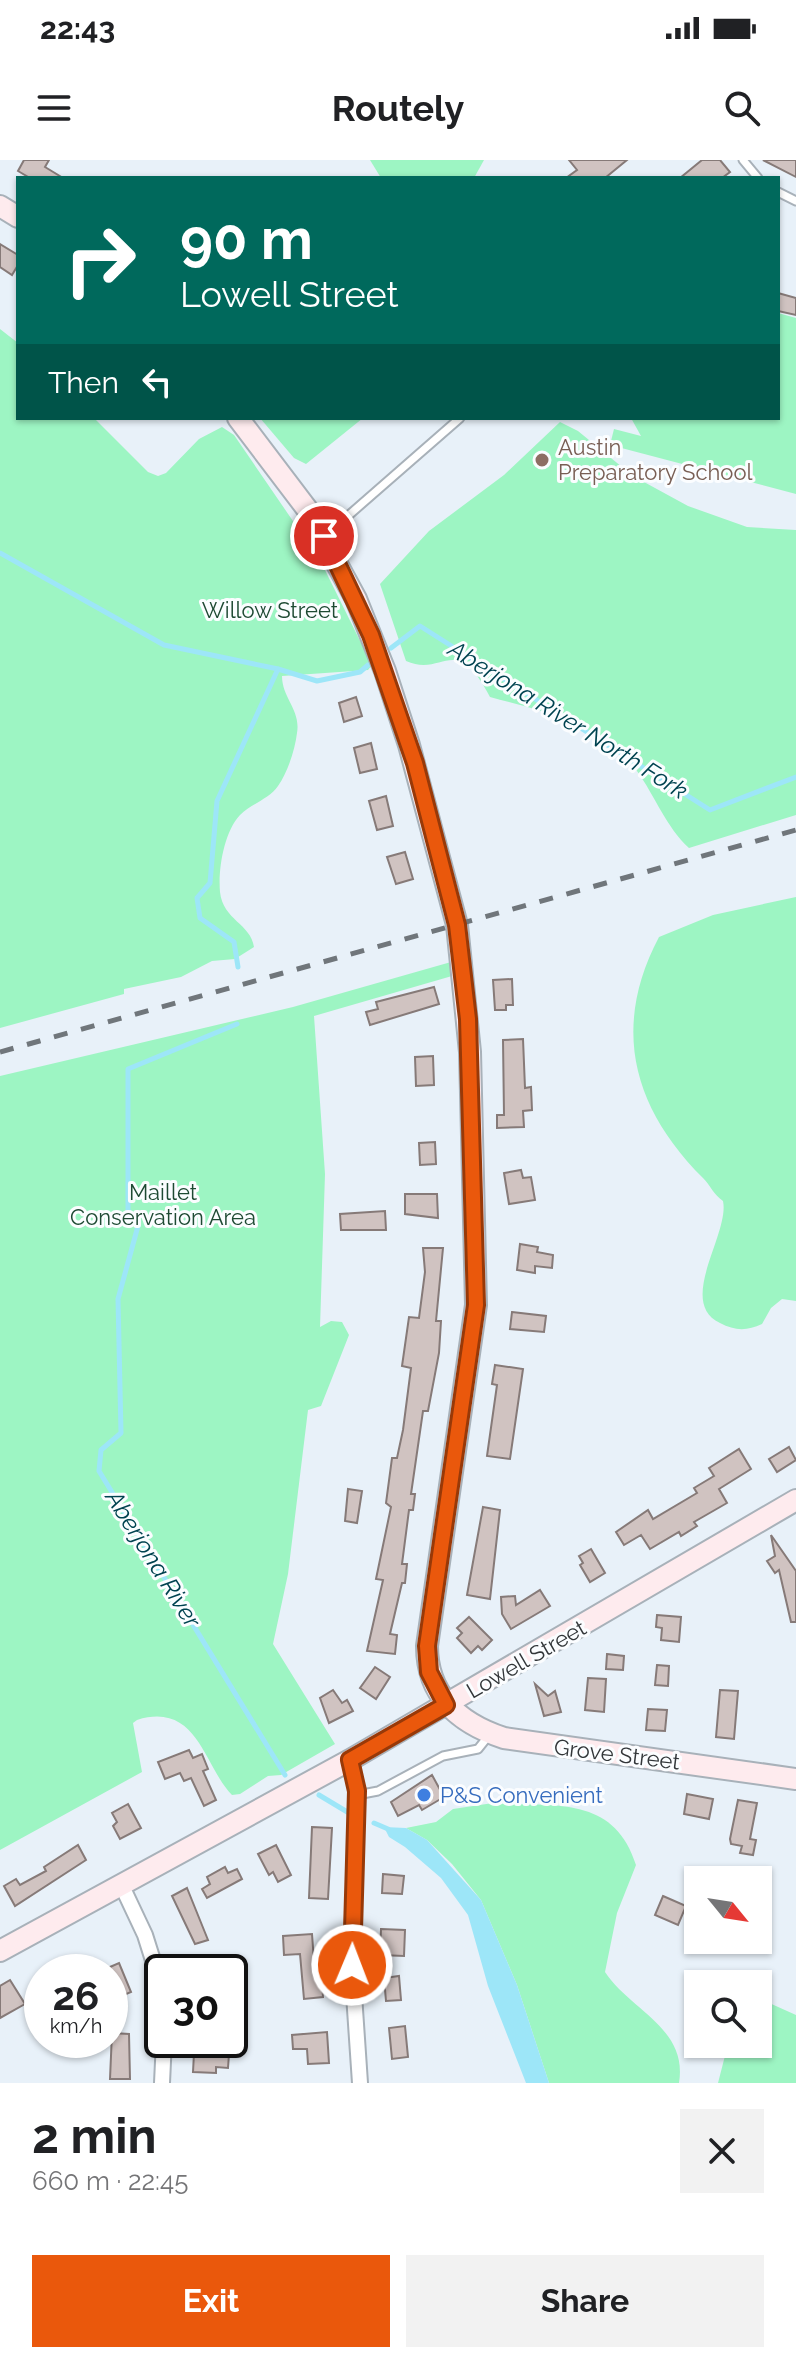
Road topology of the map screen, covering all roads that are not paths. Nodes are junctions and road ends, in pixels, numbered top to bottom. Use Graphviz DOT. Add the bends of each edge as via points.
graph roads {
  1 [pos="743,160"];
  2 [pos="756,176"];
  3 [pos="239,420"];
  4 [pos="458,420"];
  5 [pos="324,536"];
  6 [pos="796,1500"];
  7 [pos="446,1705"];
  8 [pos="491,1733"];
  9 [pos="350,1760"];
  10 [pos="796,1779"];
  11 [pos="357,1795"];
  12 [pos="121,1884"];
  13 [pos="0,1951"];
  14 [pos="151,1954"];
  15 [pos="163,2058"];
  16 [pos="162,2083"];
  17 [pos="360,2083"];
  1 -- 2 [label="lane"];
  3 -- 5 [label="main road"];
  4 -- 5 [label="lane"];
  5 -- 7 [label="main road" via="385,671 437,842 462,954 471,1065 476,1293 427,1646 429,1672"];
  6 -- 7 [label="main road, Lowell Street"];
  7 -- 8 [label="main road, Grove Street"];
  7 -- 9 [label="main road, Lowell Street"];
  8 -- 10 [label="main road, Grove Street"];
  8 -- 11 [label="lane" via="478,1749 443,1756 378,1791"];
  9 -- 11 [label="street"];
  9 -- 12 [label="main road, Lowell Street"];
  11 -- 17 [label="street" via="352,1965"];
  12 -- 13 [label="main road, Lowell Street"];
  12 -- 14 [label="street"];
  15 -- 16 [label="street"];
}
